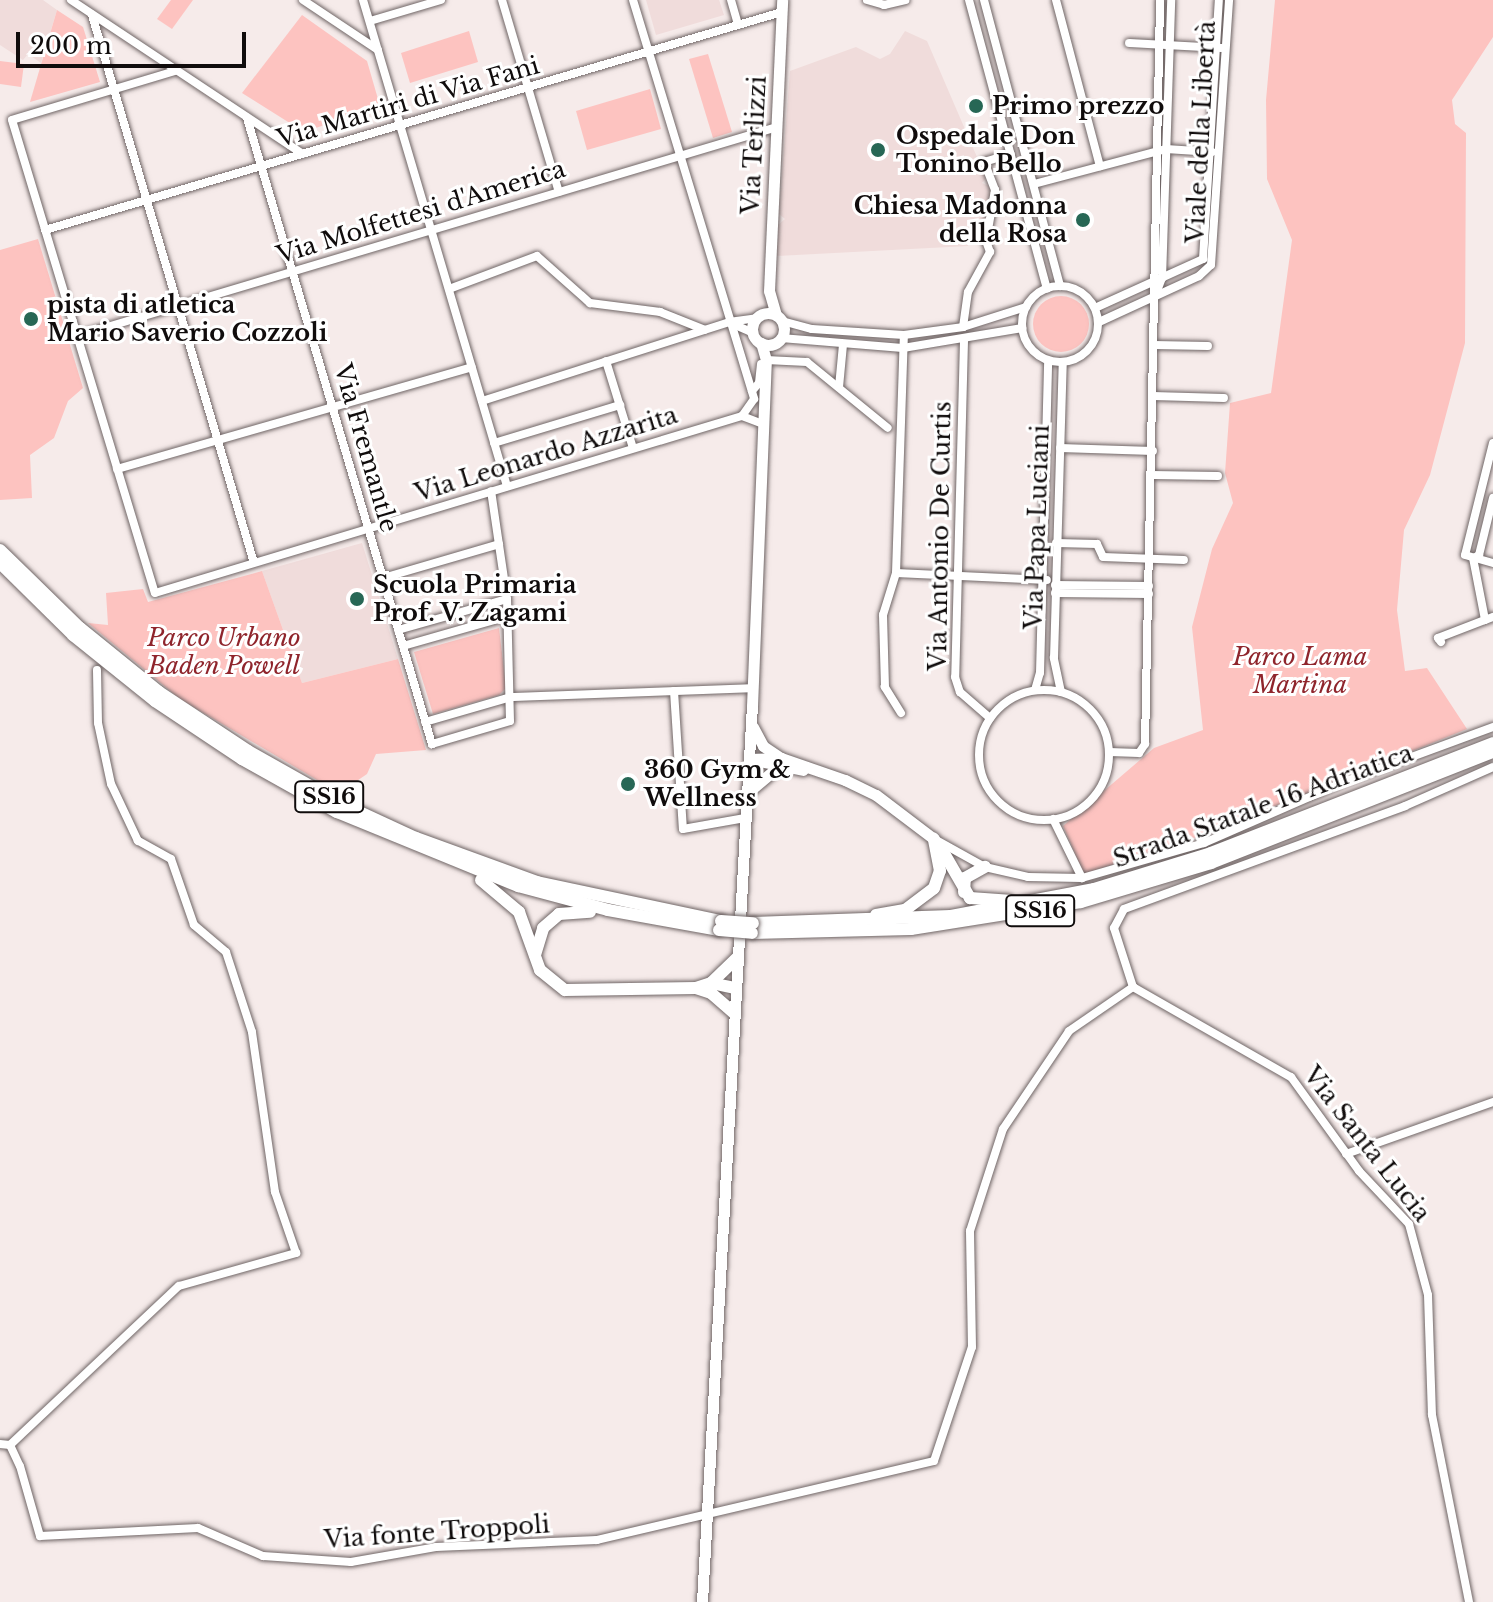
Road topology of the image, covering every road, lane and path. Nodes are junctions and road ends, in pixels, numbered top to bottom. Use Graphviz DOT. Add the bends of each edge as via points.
graph roads {
  1 [pos="71,0"];
  2 [pos="303,0"];
  3 [pos="363,0"];
  4 [pos="441,0"];
  5 [pos="502,0"];
  6 [pos="633,0"];
  7 [pos="731,0"];
  8 [pos="867,0"];
  9 [pos="905,0"];
  10 [pos="969,0"];
  11 [pos="984,0"];
  12 [pos="1056,0"];
  13 [pos="1160,0"];
  14 [pos="1171,0"];
  15 [pos="1219,0"];
  16 [pos="1229,0"];
  17 [pos="782,6"];
  18 [pos="92,15"];
  19 [pos="370,21"];
  20 [pos="738,25"];
  21 [pos="1129,43"];
  22 [pos="1158,44"];
  23 [pos="1170,45"];
  24 [pos="1216,47"];
  25 [pos="1227,48"];
  26 [pos="378,50"];
  27 [pos="648,52"];
  28 [pos="175,71"];
  29 [pos="1005,81"];
  30 [pos="993,84"];
  31 [pos="528,88"];
  32 [pos="115,91"];
  33 [pos="247,118"];
  34 [pos="400,125"];
  35 [pos="777,127"];
  36 [pos="1022,142"];
  37 [pos="1166,149"];
  38 [pos="1010,150"];
  39 [pos="1155,152"];
  40 [pos="1210,152"];
  41 [pos="1221,152"];
  42 [pos="303,154"];
  43 [pos="679,156"];
  44 [pos="261,166"];
  45 [pos="1100,166"];
  46 [pos="1034,184"];
  47 [pos="559,192"];
  48 [pos="148,200"];
  49 [pos="45,230"];
  50 [pos="431,230"];
  51 [pos="1207,262"];
  52 [pos="293,272"];
  53 [pos="1158,280"];
  54 [pos="1060,286"];
  55 [pos="449,289"];
  56 [pos="1047,289"];
  57 [pos="769,291"];
  58 [pos="1155,295"];
  59 [pos="179,306"];
  60 [pos="1026,307"];
  61 [pos="1095,308"];
  62 [pos="758,317"];
  63 [pos="779,318"];
  64 [pos="729,322"];
  65 [pos="1099,322"];
  66 [pos="963,327"];
  67 [pos="1022,328"];
  68 [pos="705,330"];
  69 [pos="753,333"];
  70 [pos="904,335"];
  71 [pos="77,336"];
  72 [pos="964,341"];
  73 [pos="770,343"];
  74 [pos="843,345"];
  75 [pos="1154,345"];
  76 [pos="1208,346"];
  77 [pos="903,348"];
  78 [pos="766,360"];
  79 [pos="606,361"];
  80 [pos="1048,361"];
  81 [pos="1063,363"];
  82 [pos="472,367"];
  83 [pos="839,387"];
  84 [pos="752,391"];
  85 [pos="1153,396"];
  86 [pos="1224,398"];
  87 [pos="482,401"];
  88 [pos="620,405"];
  89 [pos="333,407"];
  90 [pos="742,416"];
  91 [pos="763,424"];
  92 [pos="888,428"];
  93 [pos="218,440"];
  94 [pos="494,443"];
  95 [pos="1493,443"];
  96 [pos="633,448"];
  97 [pos="1060,448"];
  98 [pos="1153,451"];
  99 [pos="1046,466"];
  100 [pos="1059,467"];
  101 [pos="117,469"];
  102 [pos="1152,475"];
  103 [pos="1218,476"];
  104 [pos="507,486"];
  105 [pos="491,491"];
  106 [pos="1493,498"];
  107 [pos="368,528"];
  108 [pos="1056,543"];
  109 [pos="499,544"];
  110 [pos="0,550"];
  111 [pos="1469,557"];
  112 [pos="1150,558"];
  113 [pos="1184,560"];
  114 [pos="0,563"];
  115 [pos="254,563"];
  116 [pos="1493,563"];
  117 [pos="896,573"];
  118 [pos="959,576"];
  119 [pos="383,578"];
  120 [pos="1043,580"];
  121 [pos="1055,586"];
  122 [pos="1149,590"];
  123 [pos="507,599"];
  124 [pos="508,616"];
  125 [pos="1489,618"];
  126 [pos="398,630"];
  127 [pos="1441,642"];
  128 [pos="403,646"];
  129 [pos="97,670"];
  130 [pos="753,688"];
  131 [pos="1035,690"];
  132 [pos="674,691"];
  133 [pos="1061,692"];
  134 [pos="511,697"];
  135 [pos="901,713"];
  136 [pos="990,718"];
  137 [pos="425,722"];
  138 [pos="751,723"];
  139 [pos="1493,727"];
  140 [pos="1493,743"];
  141 [pos="1109,752"];
  142 [pos="1493,752"];
  143 [pos="749,759"];
  144 [pos="780,762"];
  145 [pos="1493,767"];
  146 [pos="747,793"];
  147 [pos="745,818"];
  148 [pos="1053,819"];
  149 [pos="934,839"];
  150 [pos="432,855"];
  151 [pos="985,867"];
  152 [pos="1082,878"];
  153 [pos="964,892"];
  154 [pos="1043,901"];
  155 [pos="653,919"];
  156 [pos="829,923"];
  157 [pos="720,925"];
  158 [pos="753,928"];
  159 [pos="535,955"];
  160 [pos="737,958"];
  161 [pos="1133,987"];
  162 [pos="711,988"];
  163 [pos="735,988"];
  164 [pos="734,1013"];
  165 [pos="1493,1102"];
  166 [pos="1346,1154"];
  167 [pos="5,1444"];
  168 [pos="707,1514"];
  169 [pos="702,1602"];
  170 [pos="1469,1602"];
  1 -- 18 [label="street"];
  2 -- 26 [label="street"];
  3 -- 19 [label="street"];
  4 -- 19 [label="street"];
  5 -- 31 [label="street"];
  6 -- 27 [label="street"];
  7 -- 20 [label="street"];
  8 -- 9 [label="street" via="884,5"];
  10 -- 30 [label="street"];
  11 -- 29 [label="street"];
  12 -- 45 [label="street"];
  13 -- 22 [label="street"];
  14 -- 23 [label="street"];
  15 -- 24 [label="street, Viale della Libertà"];
  16 -- 25 [label="street, Viale della Libertà"];
  17 -- 20 [label="street, Via Martiri di Via Fani"];
  17 -- 35 [label="main road, Via Terlizzi"];
  18 -- 28 [label="street"];
  18 -- 32 [label="street"];
  19 -- 26 [label="street"];
  20 -- 27 [label="street, Via Martiri di Via Fani"];
  21 -- 22 [label="street"];
  22 -- 23 [label="street"];
  22 -- 39 [label="street"];
  23 -- 24 [label="street"];
  23 -- 37 [label="street"];
  24 -- 25 [label="street"];
  24 -- 40 [label="street, Viale della Libertà"];
  25 -- 41 [label="street, Viale della Libertà"];
  26 -- 34 [label="street"];
  27 -- 31 [label="street, Via Martiri di Via Fani"];
  27 -- 43 [label="street"];
  28 -- 32 [label="street"];
  28 -- 33 [label="street"];
  29 -- 30 [label="street"];
  29 -- 36 [label="street"];
  30 -- 38 [label="street"];
  31 -- 34 [label="street, Via Martiri di Via Fani"];
  31 -- 47 [label="street"];
  32 -- 48 [label="street"];
  32 -- 49 [label="street" via="12,120"];
  33 -- 42 [label="street"];
  33 -- 44 [label="street, Via Fremantle"];
  34 -- 42 [label="street, Via Martiri di Via Fani"];
  34 -- 50 [label="street"];
  35 -- 43 [label="street, Via Molfettesi d'America"];
  35 -- 57 [label="main road, Via Terlizzi"];
  36 -- 38 [label="street"];
  36 -- 46 [label="street"];
  37 -- 39 [label="street"];
  37 -- 40 [label="street"];
  37 -- 53 [label="street"];
  38 -- 56 [label="street"];
  38 -- 66 [label="street" via="984,162 995,190 986,241 990,252 968,292"];
  39 -- 45 [label="street"];
  39 -- 53 [label="street"];
  40 -- 41 [label="street"];
  40 -- 51 [label="street, Viale della Libertà"];
  41 -- 51 [label="street, Viale della Libertà"];
  42 -- 44 [label="street, Via Martiri di Via Fani"];
  43 -- 47 [label="street, Via Molfettesi d'America"];
  43 -- 64 [label="street"];
  44 -- 48 [label="street, Via Martiri di Via Fani"];
  44 -- 52 [label="street, Via Fremantle"];
  45 -- 46 [label="street"];
  46 -- 54 [label="street"];
  47 -- 50 [label="street, Via Molfettesi d'America"];
  48 -- 49 [label="street, Via Martiri di Via Fani"];
  48 -- 59 [label="street"];
  49 -- 71 [label="street"];
  50 -- 52 [label="street, Via Molfettesi d'America"];
  50 -- 55 [label="street"];
  51 -- 53 [label="street"];
  51 -- 58 [label="street"];
  52 -- 59 [label="street, Via Molfettesi d'America"];
  52 -- 89 [label="street, Via Fremantle"];
  53 -- 58 [label="street"];
  53 -- 61 [label="street"];
  54 -- 56 [label="street"];
  54 -- 61 [label="street" via="1081,292"];
  55 -- 68 [label="street" via="537,256 590,303 660,312"];
  55 -- 82 [label="street"];
  56 -- 60 [label="street"];
  57 -- 62 [label="main road, Via Terlizzi"];
  57 -- 63 [label="main road, Via Terlizzi"];
  58 -- 65 [label="street"];
  58 -- 75 [label="street"];
  59 -- 71 [label="street, Via Molfettesi d'America"];
  59 -- 93 [label="street"];
  60 -- 66 [label="street"];
  60 -- 67 [label="street"];
  61 -- 65 [label="street"];
  62 -- 63 [label="main road"];
  62 -- 64 [label="street"];
  62 -- 69 [label="main road, Via Terlizzi"];
  63 -- 70 [label="street" via="812,329"];
  63 -- 73 [label="main road, Via Terlizzi"];
  64 -- 68 [label="street"];
  64 -- 69 [label="street"];
  64 -- 84 [label="street"];
  65 -- 81 [label="street" via="1093,345"];
  66 -- 70 [label="street"];
  67 -- 72 [label="street"];
  67 -- 80 [label="street" via="1030,348"];
  68 -- 79 [label="street"];
  69 -- 73 [label="main road"];
  70 -- 77 [label="street"];
  71 -- 101 [label="street"];
  72 -- 77 [label="street"];
  72 -- 118 [label="street, Via Antonio De Curtis"];
  73 -- 74 [label="street"];
  73 -- 78 [label="main road"];
  73 -- 84 [label="street"];
  74 -- 77 [label="street"];
  74 -- 83 [label="street"];
  75 -- 76 [label="street"];
  75 -- 85 [label="street"];
  77 -- 117 [label="street"];
  78 -- 83 [label="street" via="798,359"];
  78 -- 91 [label="main road"];
  79 -- 87 [label="street"];
  79 -- 88 [label="street"];
  80 -- 81 [label="street"];
  80 -- 99 [label="street, Via Papa Luciani"];
  81 -- 97 [label="street, Via Papa Luciani"];
  82 -- 87 [label="street"];
  82 -- 89 [label="street"];
  83 -- 92 [label="street"];
  84 -- 90 [label="street" via="753,405"];
  85 -- 86 [label="street"];
  85 -- 98 [label="street"];
  87 -- 94 [label="street"];
  88 -- 94 [label="street"];
  88 -- 96 [label="street"];
  89 -- 93 [label="street"];
  89 -- 107 [label="street, Via Fremantle"];
  90 -- 91 [label="street"];
  90 -- 96 [label="street, Via Leonardo Azzarita"];
  91 -- 130 [label="main road"];
  93 -- 101 [label="street"];
  93 -- 115 [label="street"];
  94 -- 104 [label="street"];
  95 -- 111 [label="street"];
  96 -- 104 [label="street, Via Leonardo Azzarita"];
  97 -- 98 [label="street"];
  97 -- 100 [label="street, Via Papa Luciani"];
  98 -- 102 [label="street"];
  99 -- 100 [label="street"];
  99 -- 120 [label="street, Via Papa Luciani"];
  100 -- 108 [label="street, Via Papa Luciani"];
  101 -- 115 [label="street, Via Leonardo Azzarita" via="155,593"];
  102 -- 103 [label="street"];
  102 -- 112 [label="street"];
  104 -- 105 [label="street, Via Leonardo Azzarita"];
  105 -- 107 [label="street, Via Leonardo Azzarita"];
  105 -- 109 [label="street"];
  106 -- 111 [label="street" via="1479,555"];
  107 -- 115 [label="street, Via Leonardo Azzarita"];
  107 -- 119 [label="street, Via Fremantle"];
  108 -- 112 [label="street" via="1097,544 1103,557"];
  108 -- 121 [label="street, Via Papa Luciani"];
  109 -- 119 [label="street"];
  109 -- 123 [label="street"];
  110 -- 157 [label="highway, Strada Statale 16 Adriatica / SS16" via="80,628 159,692 342,804 416,838 537,882"];
  111 -- 116 [label="street"];
  111 -- 125 [label="street"];
  112 -- 113 [label="street"];
  112 -- 122 [label="street"];
  114 -- 150 [label="highway, Strada Statale 16 Adriatica / SS16" via="73,635 204,735 325,806"];
  117 -- 118 [label="street"];
  117 -- 135 [label="street" via="883,615 885,687"];
  118 -- 120 [label="street"];
  118 -- 136 [label="street, Via Antonio De Curtis" via="955,677 960,692"];
  119 -- 126 [label="street, Via Fremantle"];
  120 -- 121 [label="street"];
  120 -- 131 [label="street, Via Papa Luciani"];
  121 -- 122 [label="street"];
  121 -- 133 [label="street, Via Papa Luciani" via="1054,672"];
  122 -- 141 [label="street" via="1145,749"];
  123 -- 124 [label="street"];
  123 -- 126 [label="street"];
  124 -- 128 [label="street"];
  124 -- 134 [label="street"];
  125 -- 127 [label="street" via="1438,638"];
  126 -- 128 [label="street, Via Fremantle"];
  128 -- 137 [label="street, Via Fremantle"];
  129 -- 167 [label="street" via="98,723 111,784 138,841 171,859 194,925 226,952 252,1032 275,1192 296,1253 179,1286"];
  130 -- 132 [label="street"];
  130 -- 138 [label="main road"];
  131 -- 133 [label="street"];
  131 -- 136 [label="street" via="1010,699"];
  132 -- 134 [label="street"];
  132 -- 147 [label="street" via="683,829"];
  133 -- 141 [label="street" via="1083,702 1099,719"];
  134 -- 137 [label="street"];
  134 -- 137 [label="street, Via Fremantle" via="510,721 432,744"];
  136 -- 148 [label="street" via="979,757 992,795 1026,817"];
  138 -- 143 [label="main road"];
  138 -- 144 [label="main road" via="763,746"];
  139 -- 152 [label="street" via="1346,781 1204,843"];
  140 -- 154 [label="highway, Strada Statale 16 Adriatica / SS16" via="1178,865"];
  141 -- 148 [label="street" via="1106,775 1095,796 1076,811"];
  142 -- 158 [label="highway, Strada Statale 16 Adriatica / SS16" via="1211,863 1090,900 924,928"];
  143 -- 144 [label="main road"];
  143 -- 146 [label="main road"];
  144 -- 146 [label="main road"];
  144 -- 149 [label="main road" via="876,795"];
  145 -- 161 [label="street" via="1405,806 1124,909 1114,928"];
  146 -- 147 [label="main road"];
  147 -- 160 [label="main road"];
  148 -- 152 [label="street"];
  149 -- 151 [label="street"];
  149 -- 153 [label="highway"];
  149 -- 156 [label="highway" via="940,871 922,901 905,910"];
  150 -- 155 [label="highway, Strada Statale 16 Adriatica / SS16" via="542,893"];
  150 -- 159 [label="highway" via="508,898"];
  151 -- 152 [label="street" via="1043,879"];
  151 -- 153 [label="highway" via="965,878"];
  153 -- 154 [label="highway" via="980,901"];
  154 -- 156 [label="highway, Strada Statale 16 Adriatica / SS16" via="951,916"];
  155 -- 157 [label="highway, Strada Statale 16 Adriatica / SS16"];
  155 -- 159 [label="highway" via="559,914 543,928"];
  156 -- 158 [label="highway, Strada Statale 16 Adriatica / SS16"];
  157 -- 158 [label="highway, Strada Statale 16 Adriatica / SS16, bridge"];
  159 -- 162 [label="highway" via="549,982 565,990"];
  160 -- 162 [label="highway"];
  160 -- 163 [label="main road"];
  161 -- 166 [label="street, Via Santa Lucia" via="1291,1077"];
  161 -- 168 [label="street" via="1069,1031 1003,1129 970,1231 972,1347 934,1461"];
  162 -- 163 [label="highway"];
  162 -- 164 [label="highway"];
  163 -- 164 [label="main road"];
  164 -- 168 [label="main road"];
  165 -- 166 [label="street"];
  166 -- 170 [label="street, Via Santa Lucia" via="1400,1211 1416,1238 1428,1295 1432,1415"];
  167 -- 168 [label="street, Via fonte Troppoli" via="37,1532 45,1537 198,1528 263,1556 351,1562 436,1547 597,1540"];
  168 -- 169 [label="main road"];
}
